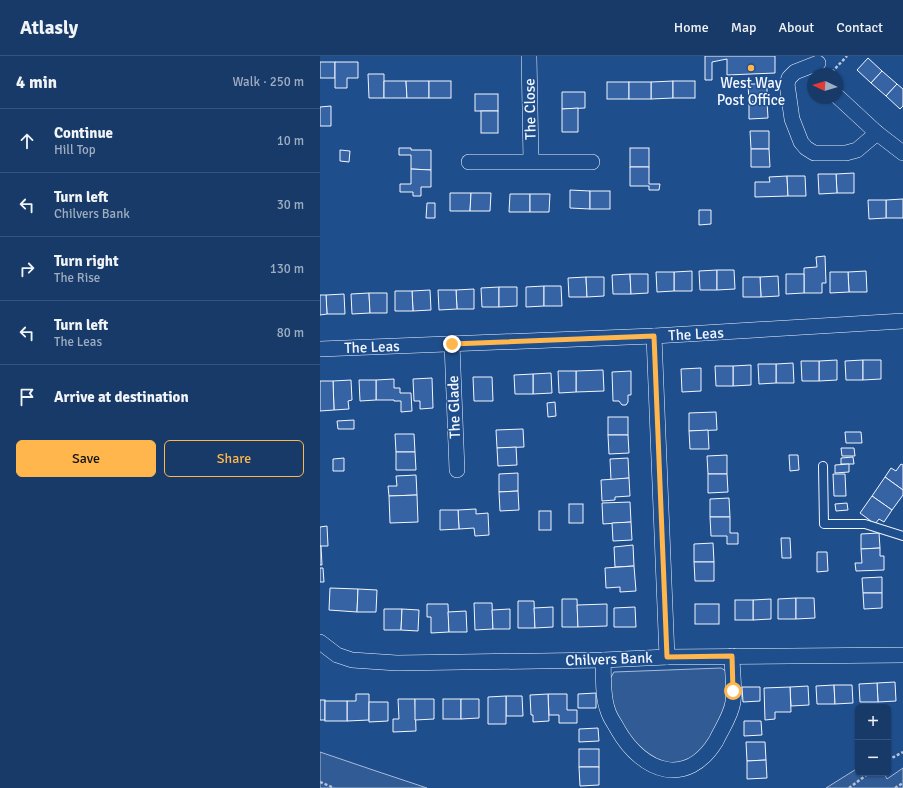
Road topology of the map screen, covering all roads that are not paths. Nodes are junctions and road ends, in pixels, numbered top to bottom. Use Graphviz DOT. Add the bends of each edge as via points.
graph roads {
  1 [pos="529,56"];
  2 [pos="819,64"];
  3 [pos="843,102"];
  4 [pos="877,133"];
  5 [pos="903,153"];
  6 [pos="469,162"];
  7 [pos="531,162"];
  8 [pos="592,162"];
  9 [pos="903,321"];
  10 [pos="654,336"];
  11 [pos="452,344"];
  12 [pos="320,349"];
  13 [pos="823,466"];
  14 [pos="457,470"];
  15 [pos="903,536"];
  16 [pos="320,642"];
  17 [pos="903,655"];
  18 [pos="732,656"];
  19 [pos="667,657"];
  20 [pos="603,660"];
  1 -- 7 [label="street, The Close"];
  2 -- 4 [label="street" via="796,72 787,84 792,119 806,148 814,153 846,153 857,150"];
  3 -- 4 [label="street"];
  4 -- 5 [label="street"];
  6 -- 7 [label="street, The Close"];
  7 -- 8 [label="street, The Close"];
  9 -- 10 [label="street, The Leas"];
  10 -- 11 [label="street, The Leas"];
  10 -- 19 [label="street"];
  11 -- 12 [label="street, The Leas"];
  11 -- 14 [label="street, The Glade"];
  13 -- 15 [label="lane" via="824,524 865,524"];
  16 -- 20 [label="street, Chilvers Bank" via="337,655 352,660 378,663"];
  17 -- 18 [label="street, Chilvers Bank"];
  18 -- 19 [label="street, Chilvers Bank"];
  18 -- 20 [label="street" via="733,702 729,717 704,758 696,766 678,772 654,768 639,758 625,742 608,711"];
  19 -- 20 [label="street, Chilvers Bank"];
}
